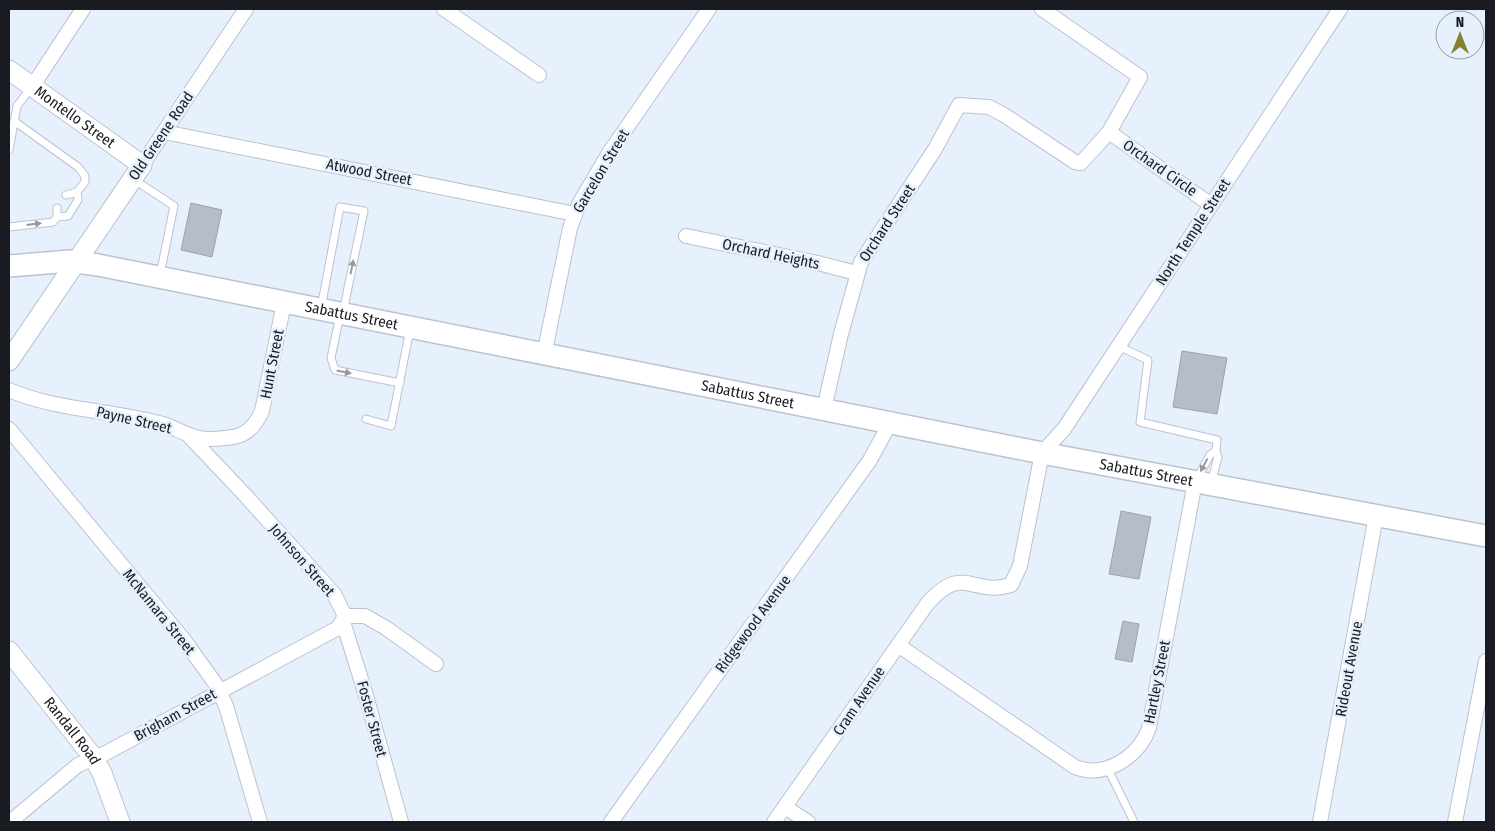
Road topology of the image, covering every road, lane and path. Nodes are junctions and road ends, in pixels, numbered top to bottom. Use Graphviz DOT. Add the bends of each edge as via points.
graph roads {
  1 [pos="84,9"];
  2 [pos="246,9"];
  3 [pos="444,9"];
  4 [pos="709,9"];
  5 [pos="1042,9"];
  6 [pos="1340,9"];
  7 [pos="9,70"];
  8 [pos="540,75"];
  9 [pos="32,87"];
  10 [pos="959,104"];
  11 [pos="14,121"];
  12 [pos="164,132"];
  13 [pos="1109,132"];
  14 [pos="9,150"];
  15 [pos="137,172"];
  16 [pos="78,192"];
  17 [pos="66,195"];
  18 [pos="1211,205"];
  19 [pos="57,208"];
  20 [pos="574,214"];
  21 [pos="56,217"];
  22 [pos="9,227"];
  23 [pos="686,236"];
  24 [pos="75,262"];
  25 [pos="9,266"];
  26 [pos="856,273"];
  27 [pos="159,279"];
  28 [pos="284,303"];
  29 [pos="334,313"];
  30 [pos="410,328"];
  31 [pos="1118,346"];
  32 [pos="544,354"];
  33 [pos="9,361"];
  34 [pos="400,383"];
  35 [pos="9,390"];
  36 [pos="824,410"];
  37 [pos="366,419"];
  38 [pos="890,423"];
  39 [pos="256,424"];
  40 [pos="9,429"];
  41 [pos="180,431"];
  42 [pos="1216,451"];
  43 [pos="1042,453"];
  44 [pos="1203,484"];
  45 [pos="1376,516"];
  46 [pos="1486,536"];
  47 [pos="345,616"];
  48 [pos="898,645"];
  49 [pos="9,651"];
  50 [pos="1486,661"];
  51 [pos="436,664"];
  52 [pos="1484,685"];
  53 [pos="220,691"];
  54 [pos="93,757"];
  55 [pos="1107,767"];
  56 [pos="786,807"];
  57 [pos="10,822"];
  58 [pos="120,822"];
  59 [pos="260,822"];
  60 [pos="401,822"];
  61 [pos="611,822"];
  62 [pos="774,822"];
  63 [pos="808,822"];
  64 [pos="1134,822"];
  65 [pos="1320,822"];
  66 [pos="1456,822"];
  1 -- 9 [label="street"];
  2 -- 12 [label="street, Old Greene Road"];
  3 -- 8 [label="street"];
  4 -- 20 [label="street, Garcelon Street" via="609,153"];
  5 -- 13 [label="street, Orchard Circle" via="1140,77"];
  6 -- 18 [label="street, North Temple Street"];
  7 -- 9 [label="street, Montello Street"];
  9 -- 11 [label="lane" via="17,106"];
  9 -- 15 [label="street, Montello Street"];
  10 -- 13 [label="street, Orchard Circle" via="989,107 1075,162 1085,161"];
  10 -- 26 [label="street, Orchard Street" via="936,149 892,212"];
  11 -- 14 [label="lane"];
  11 -- 16 [label="lane" via="78,167 85,176"];
  12 -- 15 [label="street, Old Greene Road"];
  12 -- 20 [label="street, Atwood Street"];
  13 -- 18 [label="street, Orchard Circle"];
  15 -- 24 [label="street, Old Greene Road"];
  15 -- 27 [label="lane" via="174,206"];
  16 -- 17 [label="lane"];
  16 -- 21 [label="lane" via="78,200 68,216"];
  18 -- 31 [label="street, North Temple Street"];
  19 -- 21 [label="lane"];
  20 -- 32 [label="street, Garcelon Street"];
  22 -- 21 [label="lane, one-way" via="53,222"];
  23 -- 26 [label="street, Orchard Heights"];
  24 -- 25 [label="main road, Sabattus Street"];
  24 -- 27 [label="main road, Sabattus Street"];
  24 -- 33 [label="street"];
  26 -- 36 [label="street, Orchard Street"];
  27 -- 28 [label="main road, Sabattus Street"];
  28 -- 29 [label="main road, Sabattus Street"];
  28 -- 39 [label="street, Hunt Street" via="262,411"];
  29 -- 29 [label="lane, one-way" via="364,211 340,207"];
  29 -- 30 [label="main road, Sabattus Street"];
  29 -- 34 [label="lane, one-way" via="331,358 335,370"];
  30 -- 32 [label="main road, Sabattus Street"];
  30 -- 34 [label="lane"];
  31 -- 42 [label="lane" via="1148,360 1140,422 1217,440"];
  31 -- 43 [label="street, North Temple Street" via="1064,429"];
  32 -- 36 [label="main road, Sabattus Street"];
  34 -- 37 [label="lane" via="391,426"];
  35 -- 41 [label="street, Payne Street" via="46,401 143,419"];
  36 -- 38 [label="main road, Sabattus Street"];
  38 -- 43 [label="main road, Sabattus Street"];
  38 -- 61 [label="street, Ridgewood Avenue" via="870,460"];
  39 -- 41 [label="street, Payne Street" via="245,434 209,440"];
  40 -- 53 [label="street, McNamara Street" via="184,640"];
  41 -- 47 [label="street, Johnson Street" via="200,446 334,594"];
  42 -- 44 [label="lane, one-way" via="1210,455"];
  42 -- 44 [label="lane" via="1218,458"];
  43 -- 44 [label="main road, Sabattus Street"];
  43 -- 48 [label="street, Cram Avenue" via="1020,566 1010,585 949,584 938,590"];
  44 -- 45 [label="main road, Sabattus Street"];
  44 -- 55 [label="street, Hartley Street" via="1149,728 1139,747 1122,762"];
  45 -- 46 [label="main road, Sabattus Street"];
  45 -- 65 [label="street, Rideout Avenue"];
  47 -- 51 [label="street" via="365,616"];
  47 -- 53 [label="street, Brigham Street" via="338,628"];
  47 -- 60 [label="street, Foster Street" via="344,625"];
  48 -- 55 [label="street, Hartley Street" via="1075,767"];
  48 -- 56 [label="street, Cram Avenue"];
  49 -- 54 [label="street, Randall Road"];
  50 -- 52 [label="street"];
  52 -- 66 [label="street"];
  53 -- 54 [label="street, Brigham Street"];
  53 -- 59 [label="street, McNamara Street"];
  54 -- 57 [label="street, Brigham Street" via="78,765"];
  54 -- 58 [label="street, Randall Road"];
  55 -- 64 [label="lane"];
  56 -- 62 [label="street, Cram Avenue"];
  56 -- 63 [label="street"];
}
